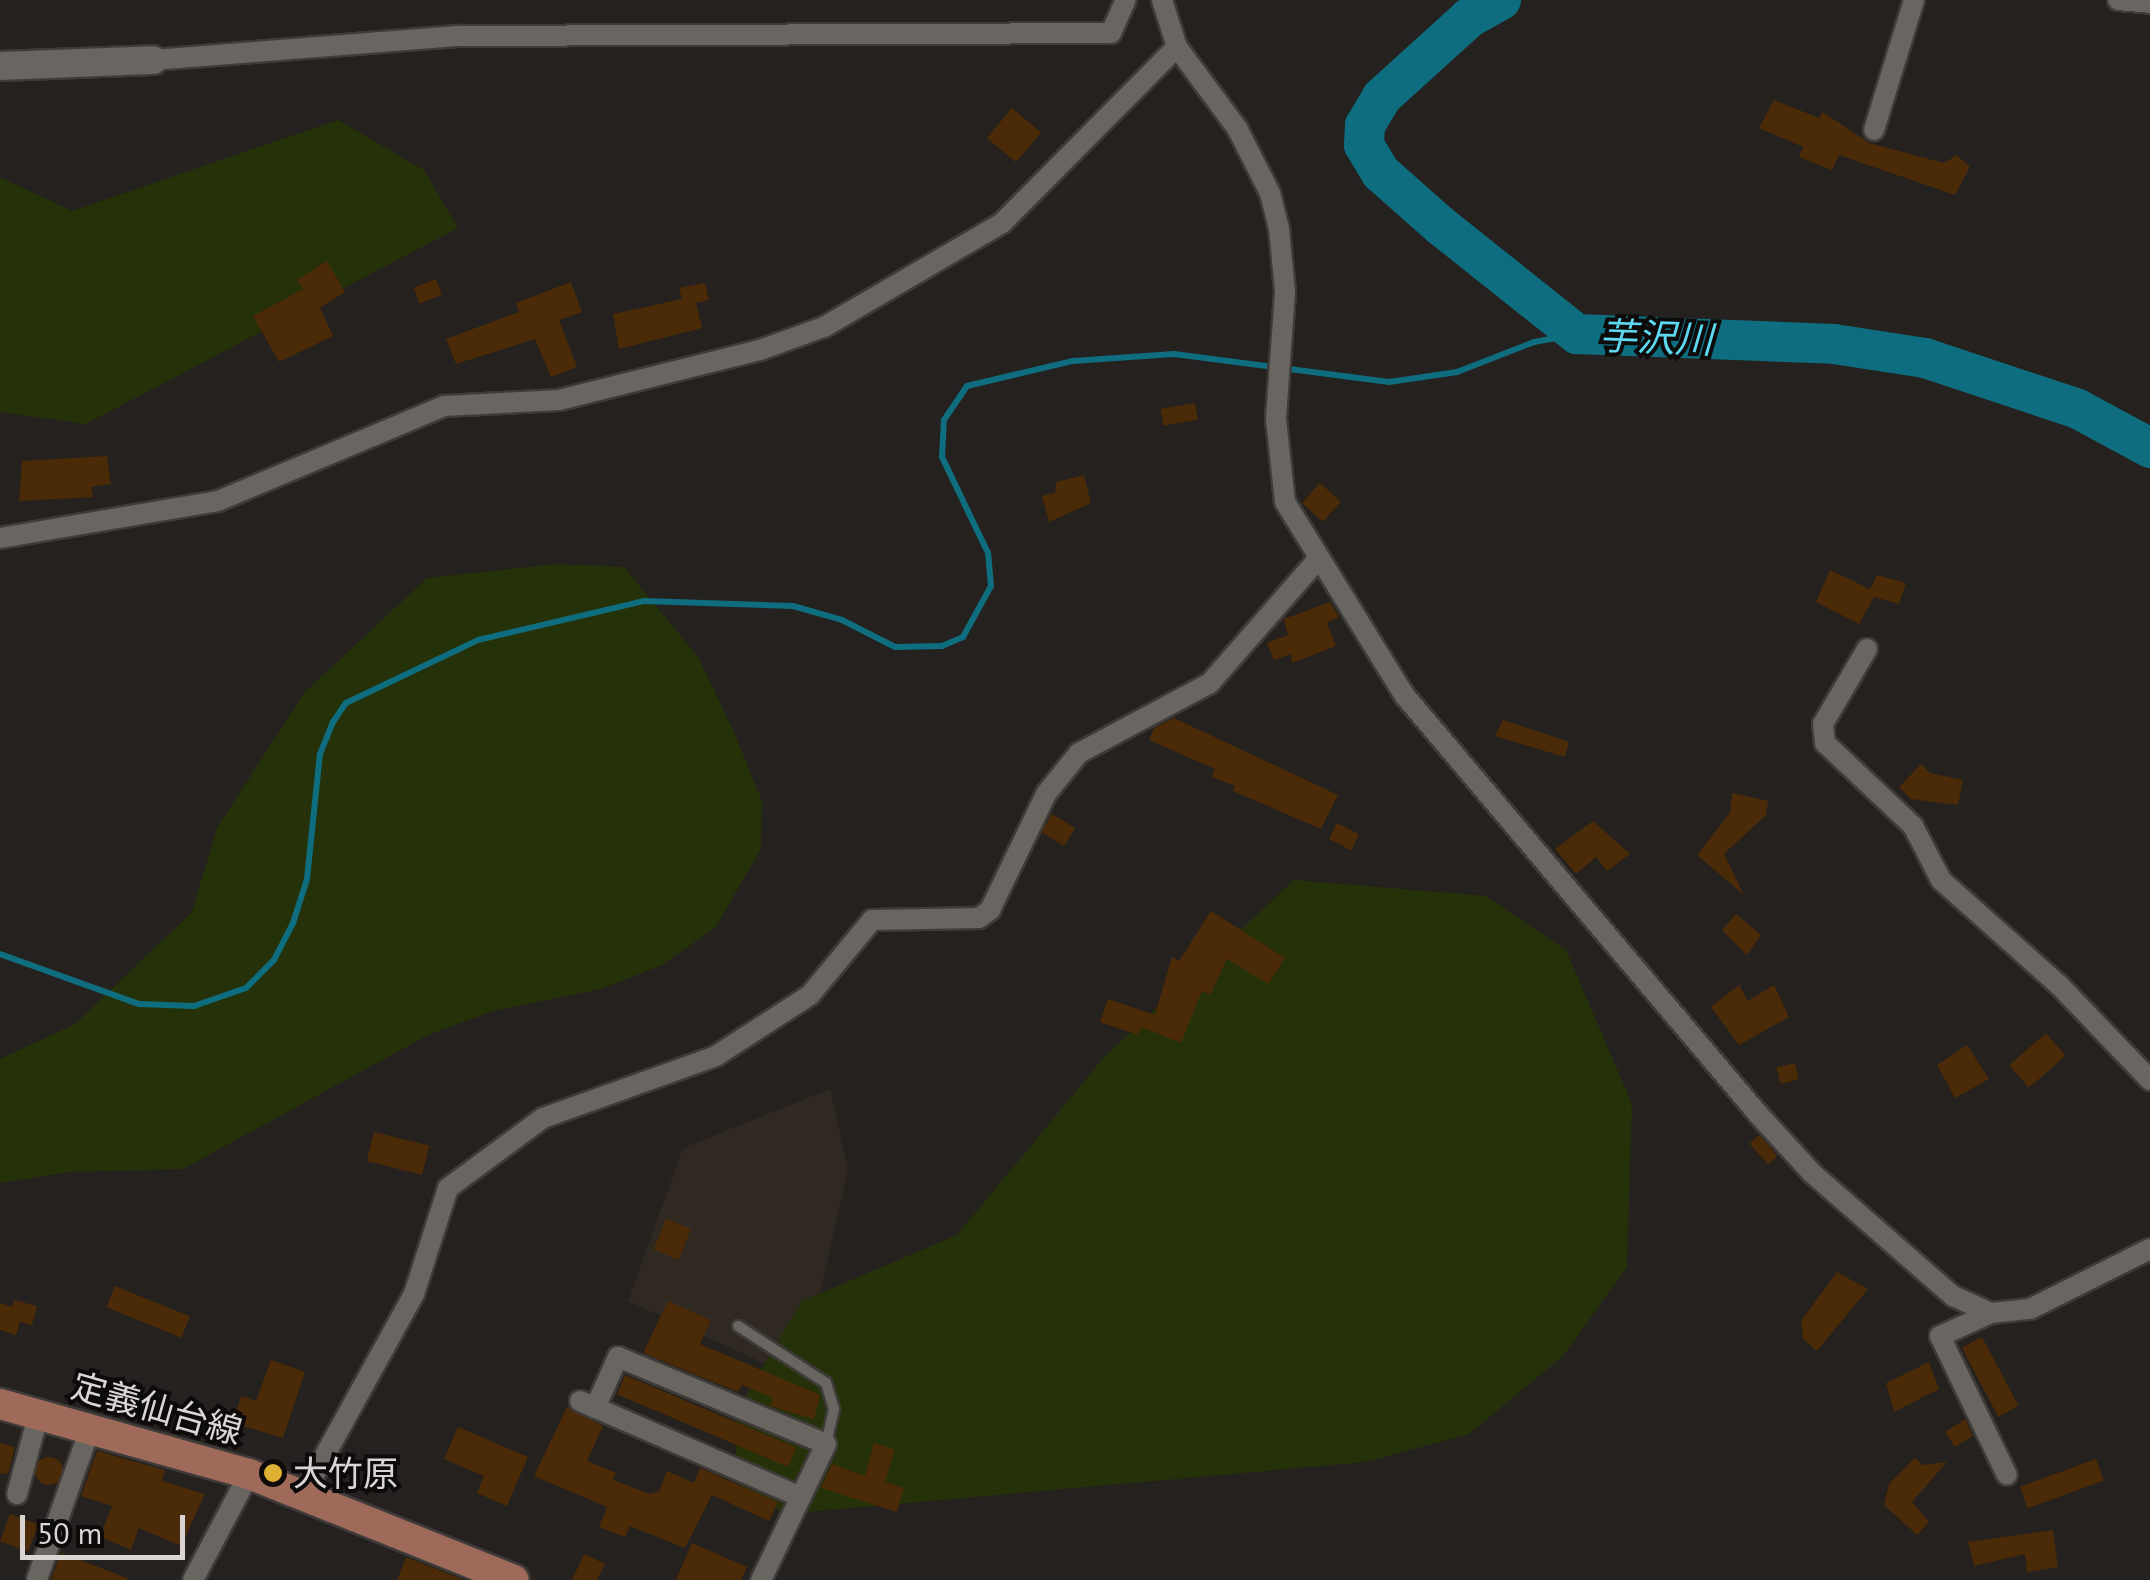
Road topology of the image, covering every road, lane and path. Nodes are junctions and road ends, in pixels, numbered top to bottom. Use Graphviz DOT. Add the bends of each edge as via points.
graph roads {
  1 [pos="1126,0"];
  2 [pos="1162,0"];
  3 [pos="1914,0"];
  4 [pos="2118,0"];
  5 [pos="2150,3"];
  6 [pos="1178,47"];
  7 [pos="154,60"];
  8 [pos="0,66"];
  9 [pos="1874,130"];
  10 [pos="0,538"];
  11 [pos="1319,558"];
  12 [pos="1868,649"];
  13 [pos="2150,1080"];
  14 [pos="2150,1248"];
  15 [pos="1992,1313"];
  16 [pos="738,1326"];
  17 [pos="0,1404"];
  18 [pos="40,1413"];
  19 [pos="91,1426"];
  20 [pos="826,1444"];
  21 [pos="249,1474"];
  22 [pos="2007,1475"];
  23 [pos="17,1494"];
  24 [pos="303,1495"];
  25 [pos="801,1497"];
  26 [pos="37,1580"];
  27 [pos="193,1580"];
  28 [pos="514,1580"];
  29 [pos="761,1580"];
  1 -- 7 [label="street" via="1111,34 460,36"];
  2 -- 6 [label="street"];
  3 -- 9 [label="street"];
  4 -- 5 [label="street"];
  6 -- 10 [label="street" via="1002,223 824,326 760,350 559,400 444,406 218,500"];
  6 -- 11 [label="street" via="1237,128 1270,193 1284,256 1276,390 1285,502"];
  7 -- 8 [label="street"];
  11 -- 15 [label="street" via="1406,696 1758,1114 1812,1174 1953,1296"];
  11 -- 24 [label="street" via="1210,682 1078,754 1046,794 990,910 979,918 872,920 810,995 745,1037 684,1070 543,1118 448,1188 414,1294"];
  12 -- 13 [label="street" via="1824,724 1825,743 1913,826 1941,880 2059,985"];
  14 -- 15 [label="street" via="2030,1309"];
  15 -- 22 [label="street" via="1940,1336"];
  16 -- 20 [label="lane" via="826,1383 834,1409"];
  17 -- 18 [label="main road, 定義仙台線"];
  18 -- 19 [label="main road, 定義仙台線"];
  18 -- 23 [label="street"];
  19 -- 21 [label="main road, 定義仙台線"];
  19 -- 26 [label="street"];
  20 -- 25 [label="street"];
  20 -- 25 [label="street" via="618,1357 588,1404"];
  21 -- 24 [label="main road, 定義仙台線"];
  21 -- 27 [label="street"];
  24 -- 28 [label="main road, 定義仙台線"];
  25 -- 29 [label="street"];
}
